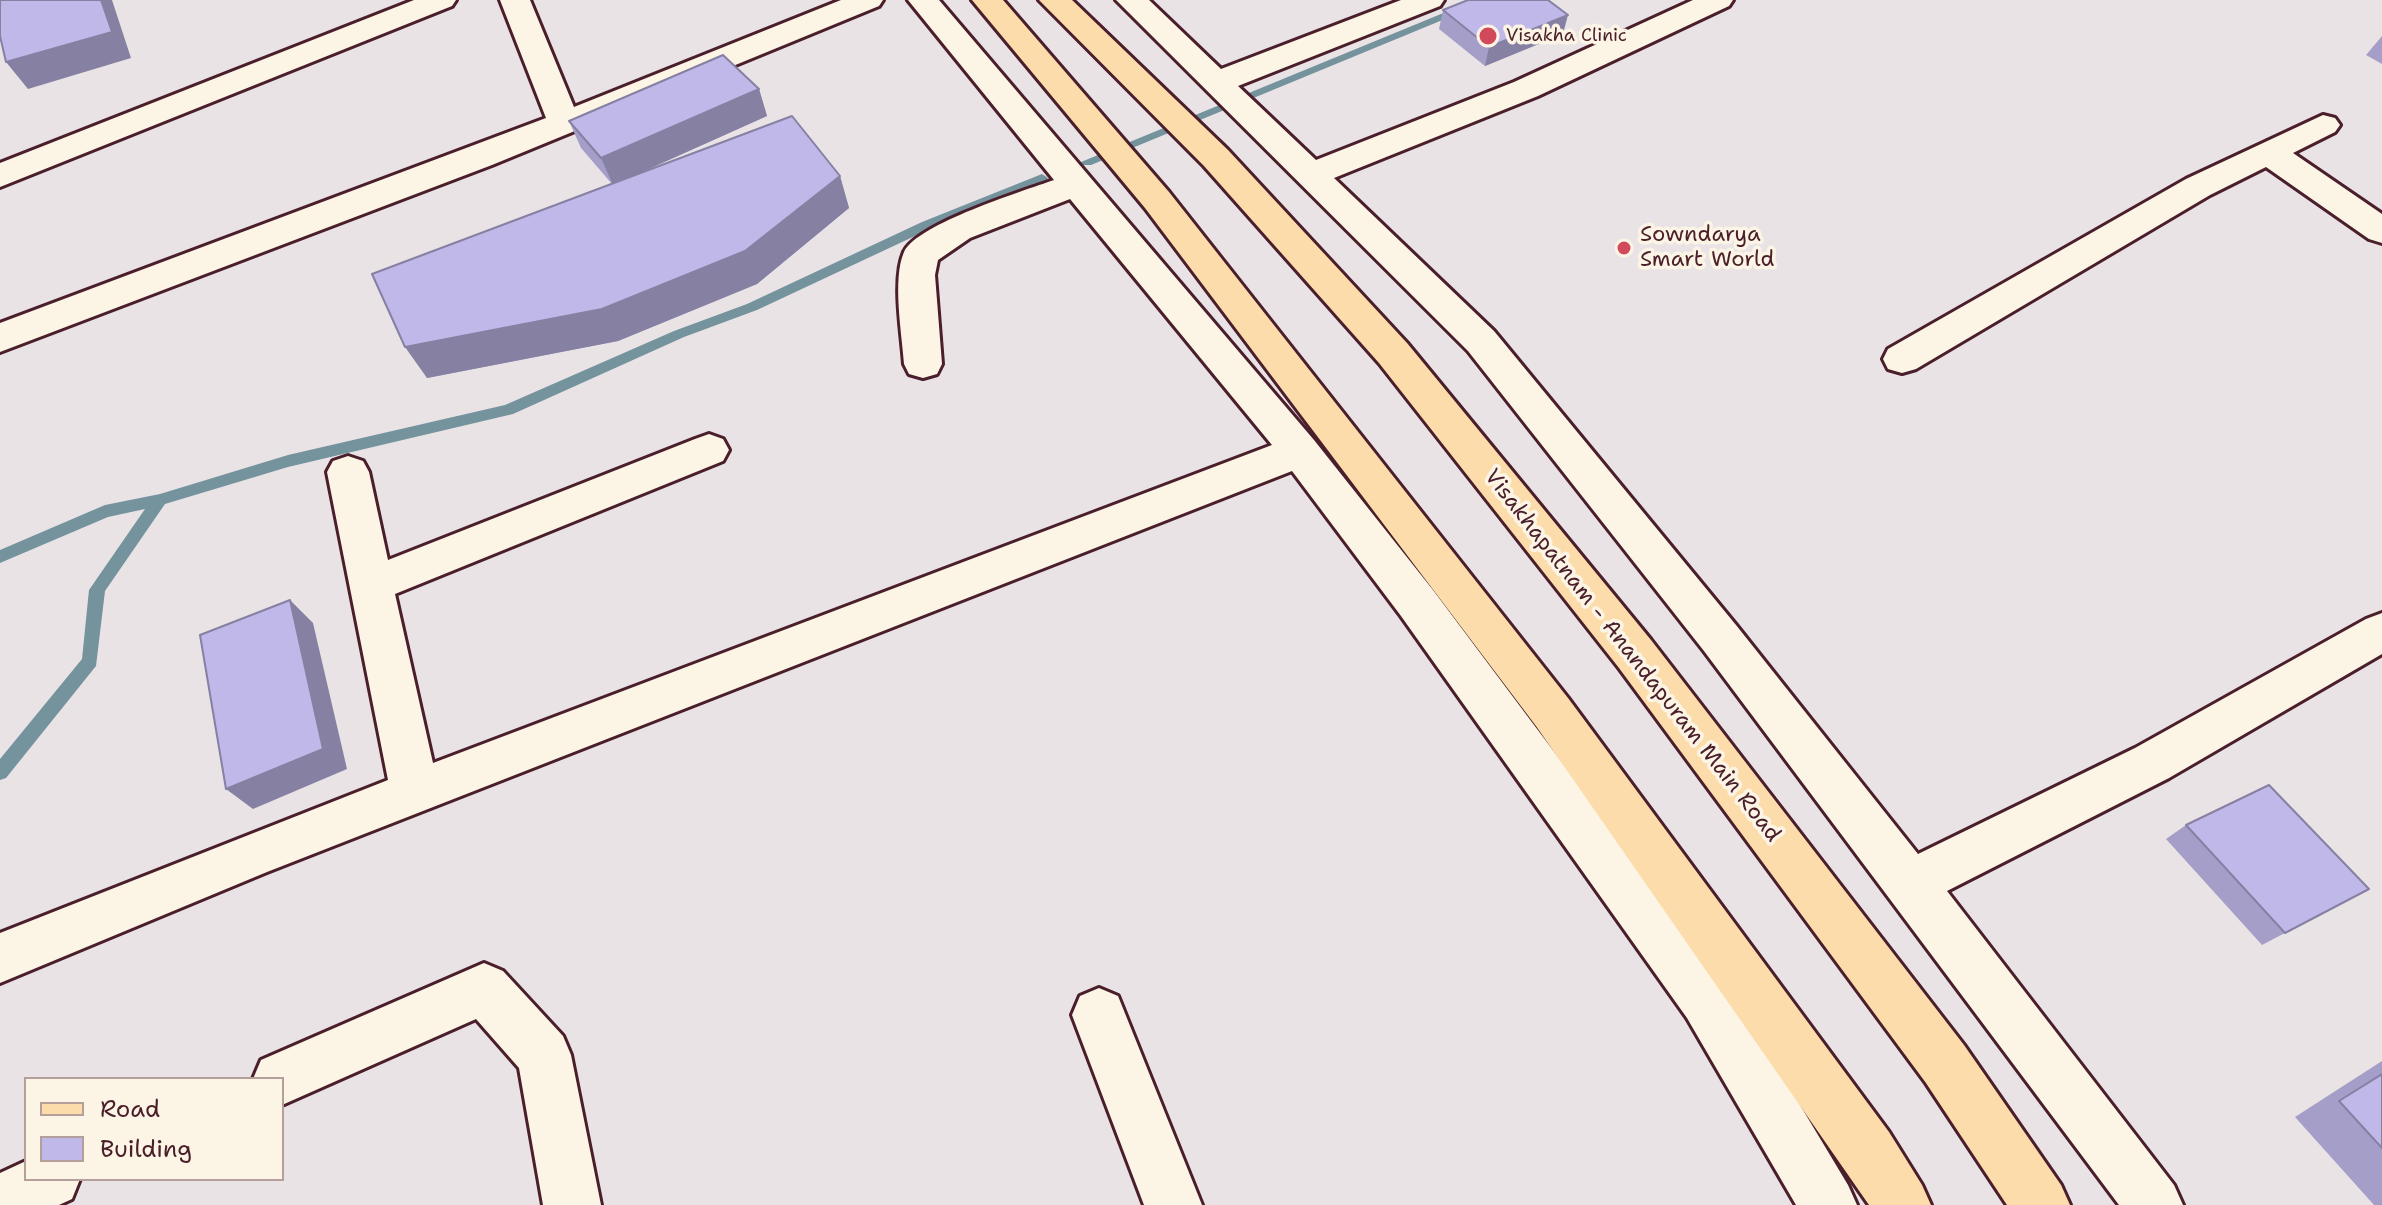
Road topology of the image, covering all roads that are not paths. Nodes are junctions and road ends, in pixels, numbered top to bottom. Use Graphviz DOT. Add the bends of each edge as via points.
graph roads {
  1 [pos="441,0"];
  2 [pos="515,0"];
  3 [pos="868,0"];
  4 [pos="923,0"];
  5 [pos="987,0"];
  6 [pos="1054,0"];
  7 [pos="1131,0"];
  8 [pos="1429,0"];
  9 [pos="1718,0"];
  10 [pos="1227,95"];
  11 [pos="564,123"];
  12 [pos="2323,125"];
  13 [pos="2269,153"];
  14 [pos="1310,175"];
  15 [pos="0,176"];
  16 [pos="1076,184"];
  17 [pos="2382,231"];
  18 [pos="0,338"];
  19 [pos="1902,359"];
  20 [pos="923,364"];
  21 [pos="709,450"];
  22 [pos="1300,451"];
  23 [pos="348,472"];
  24 [pos="371,585"];
  25 [pos="2382,632"];
  26 [pos="415,793"];
  27 [pos="1910,884"];
  28 [pos="0,958"];
  29 [pos="1099,1015"];
  30 [pos="284,1077"];
  31 [pos="47,1181"];
  32 [pos="0,1202"];
  33 [pos="572,1205"];
  34 [pos="1173,1205"];
  35 [pos="1828,1205"];
  36 [pos="1902,1205"];
  37 [pos="2041,1205"];
  38 [pos="2154,1205"];
  1 -- 15 [label="street"];
  2 -- 11 [label="street"];
  3 -- 11 [label="street"];
  4 -- 16 [label="street"];
  5 -- 36 [label="main road" via="1128,167 1571,738"];
  6 -- 37 [label="main road, Visakhapatnam - Anandapuram Main Road" via="1181,123 1393,353 1610,623 1945,1064"];
  7 -- 10 [label="street"];
  8 -- 10 [label="street"];
  9 -- 14 [label="street" via="1526,89"];
  10 -- 14 [label="street"];
  11 -- 18 [label="street"];
  12 -- 13 [label="street"];
  13 -- 17 [label="street"];
  13 -- 19 [label="street" via="2198,187"];
  14 -- 27 [label="street" via="1481,341"];
  16 -- 20 [label="street" via="957,230 921,254 917,275"];
  16 -- 22 [label="street"];
  21 -- 24 [label="street"];
  22 -- 26 [label="street"];
  22 -- 35 [label="street" via="1706,999"];
  23 -- 24 [label="street"];
  24 -- 26 [label="street"];
  25 -- 27 [label="street" via="2152,763"];
  26 -- 28 [label="street"];
  27 -- 38 [label="street"];
  29 -- 34 [label="street"];
  30 -- 33 [label="street" via="484,989 544,1055"];
  31 -- 32 [label="street"];
}
